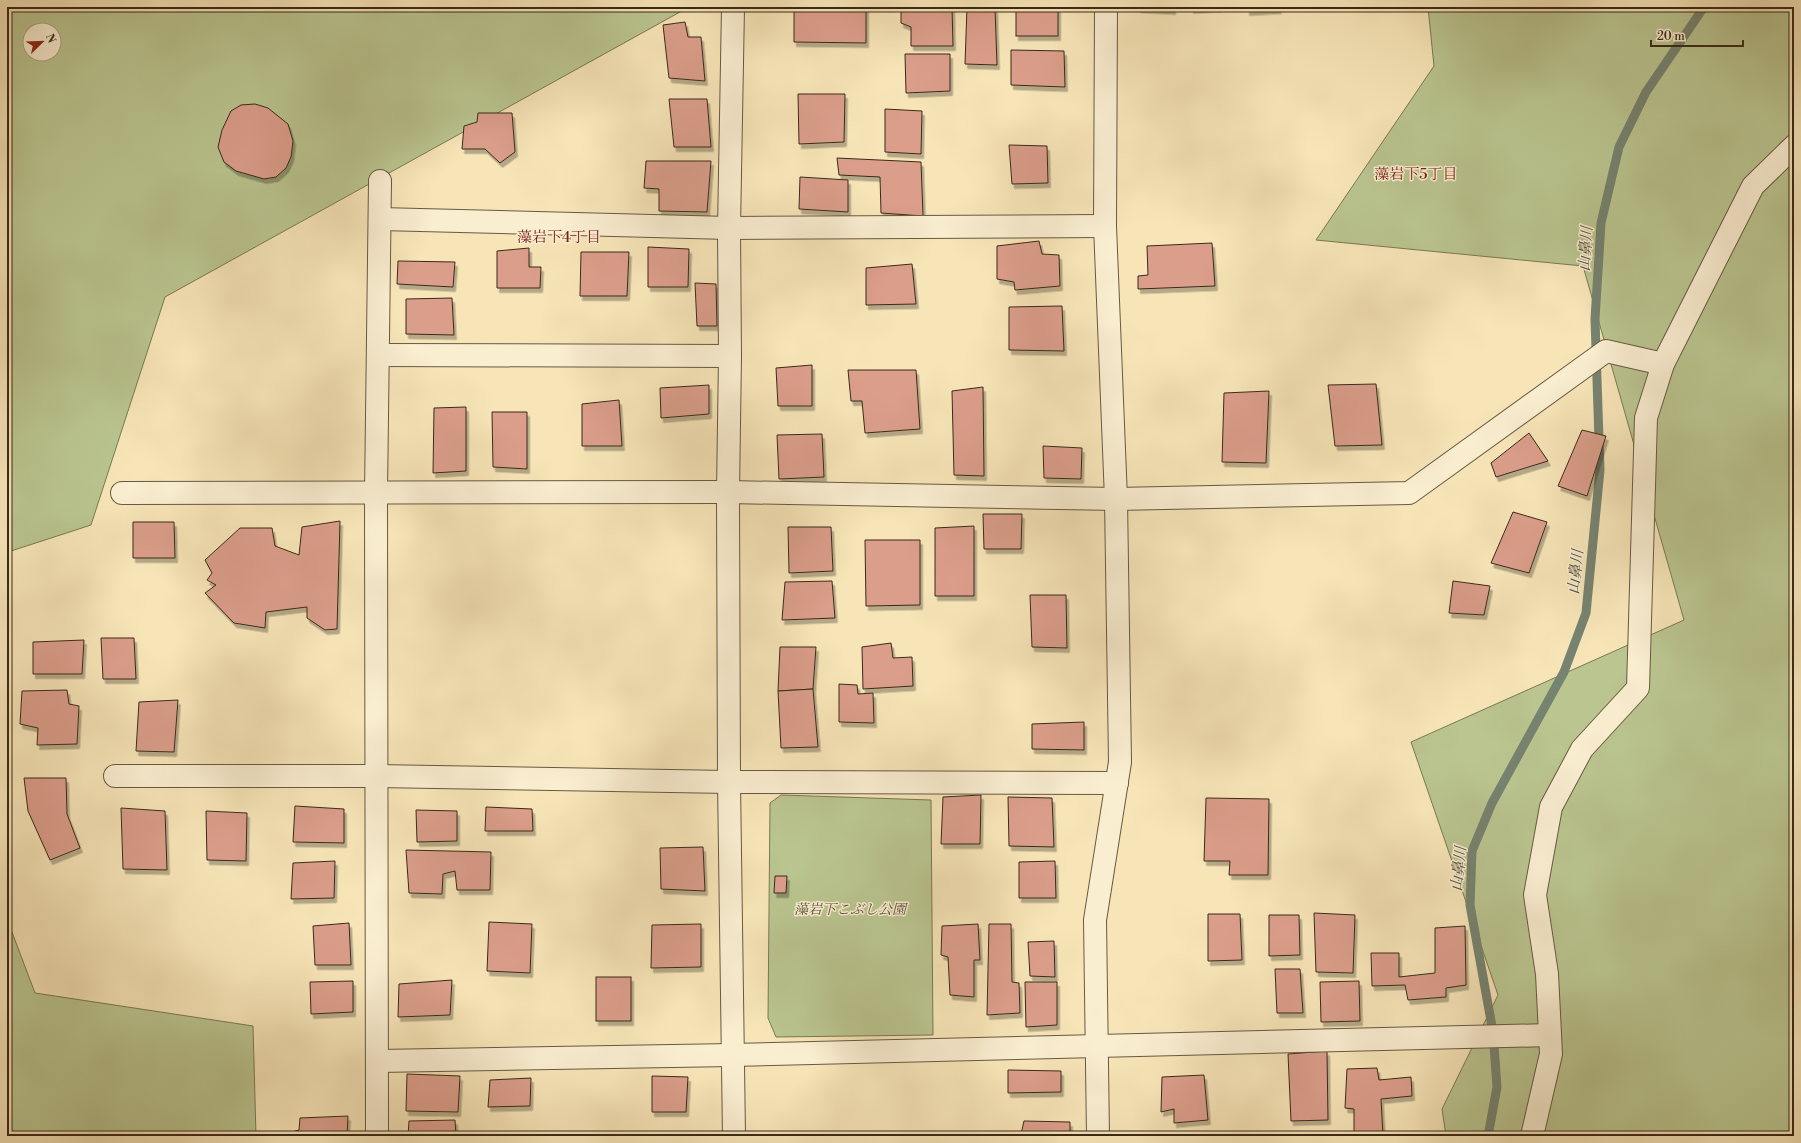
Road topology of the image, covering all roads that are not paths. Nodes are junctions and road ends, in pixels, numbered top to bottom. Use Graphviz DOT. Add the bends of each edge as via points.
graph roads {
  1 [pos="733,7"];
  2 [pos="1106,7"];
  3 [pos="1794,146"];
  4 [pos="380,181"];
  5 [pos="380,219"];
  6 [pos="1105,226"];
  7 [pos="729,228"];
  8 [pos="378,355"];
  9 [pos="730,356"];
  10 [pos="1662,364"];
  11 [pos="728,492"];
  12 [pos="122,493"];
  13 [pos="376,494"];
  14 [pos="1116,499"];
  15 [pos="115,776"];
  16 [pos="376,776"];
  17 [pos="730,782"];
  18 [pos="1117,782"];
  19 [pos="1550,1035"];
  20 [pos="1097,1046"];
  21 [pos="732,1055"];
  22 [pos="378,1061"];
  23 [pos="377,1136"];
  24 [pos="734,1136"];
  25 [pos="1098,1136"];
  26 [pos="1532,1136"];
  1 -- 7 [label="street"];
  2 -- 6 [label="street"];
  3 -- 10 [label="street" via="1753,186"];
  4 -- 5 [label="street"];
  5 -- 7 [label="street"];
  5 -- 8 [label="street"];
  6 -- 7 [label="street"];
  6 -- 14 [label="street"];
  7 -- 9 [label="street"];
  8 -- 9 [label="street"];
  8 -- 13 [label="street"];
  9 -- 11 [label="street"];
  10 -- 14 [label="street" via="1606,351 1409,493"];
  10 -- 19 [label="street" via="1646,418 1638,688 1582,749 1551,807 1535,895 1547,974"];
  11 -- 13 [label="street"];
  11 -- 14 [label="street"];
  11 -- 17 [label="street"];
  12 -- 13 [label="street"];
  13 -- 16 [label="street"];
  14 -- 18 [label="street" via="1120,762"];
  15 -- 16 [label="street"];
  16 -- 17 [label="street"];
  16 -- 22 [label="street"];
  17 -- 18 [label="street"];
  17 -- 21 [label="street"];
  18 -- 20 [label="street" via="1095,920"];
  19 -- 20 [label="street"];
  19 -- 26 [label="street" via="1551,1054"];
  20 -- 21 [label="street"];
  20 -- 25 [label="street"];
  21 -- 22 [label="street"];
  21 -- 24 [label="street"];
  22 -- 23 [label="street"];
}
